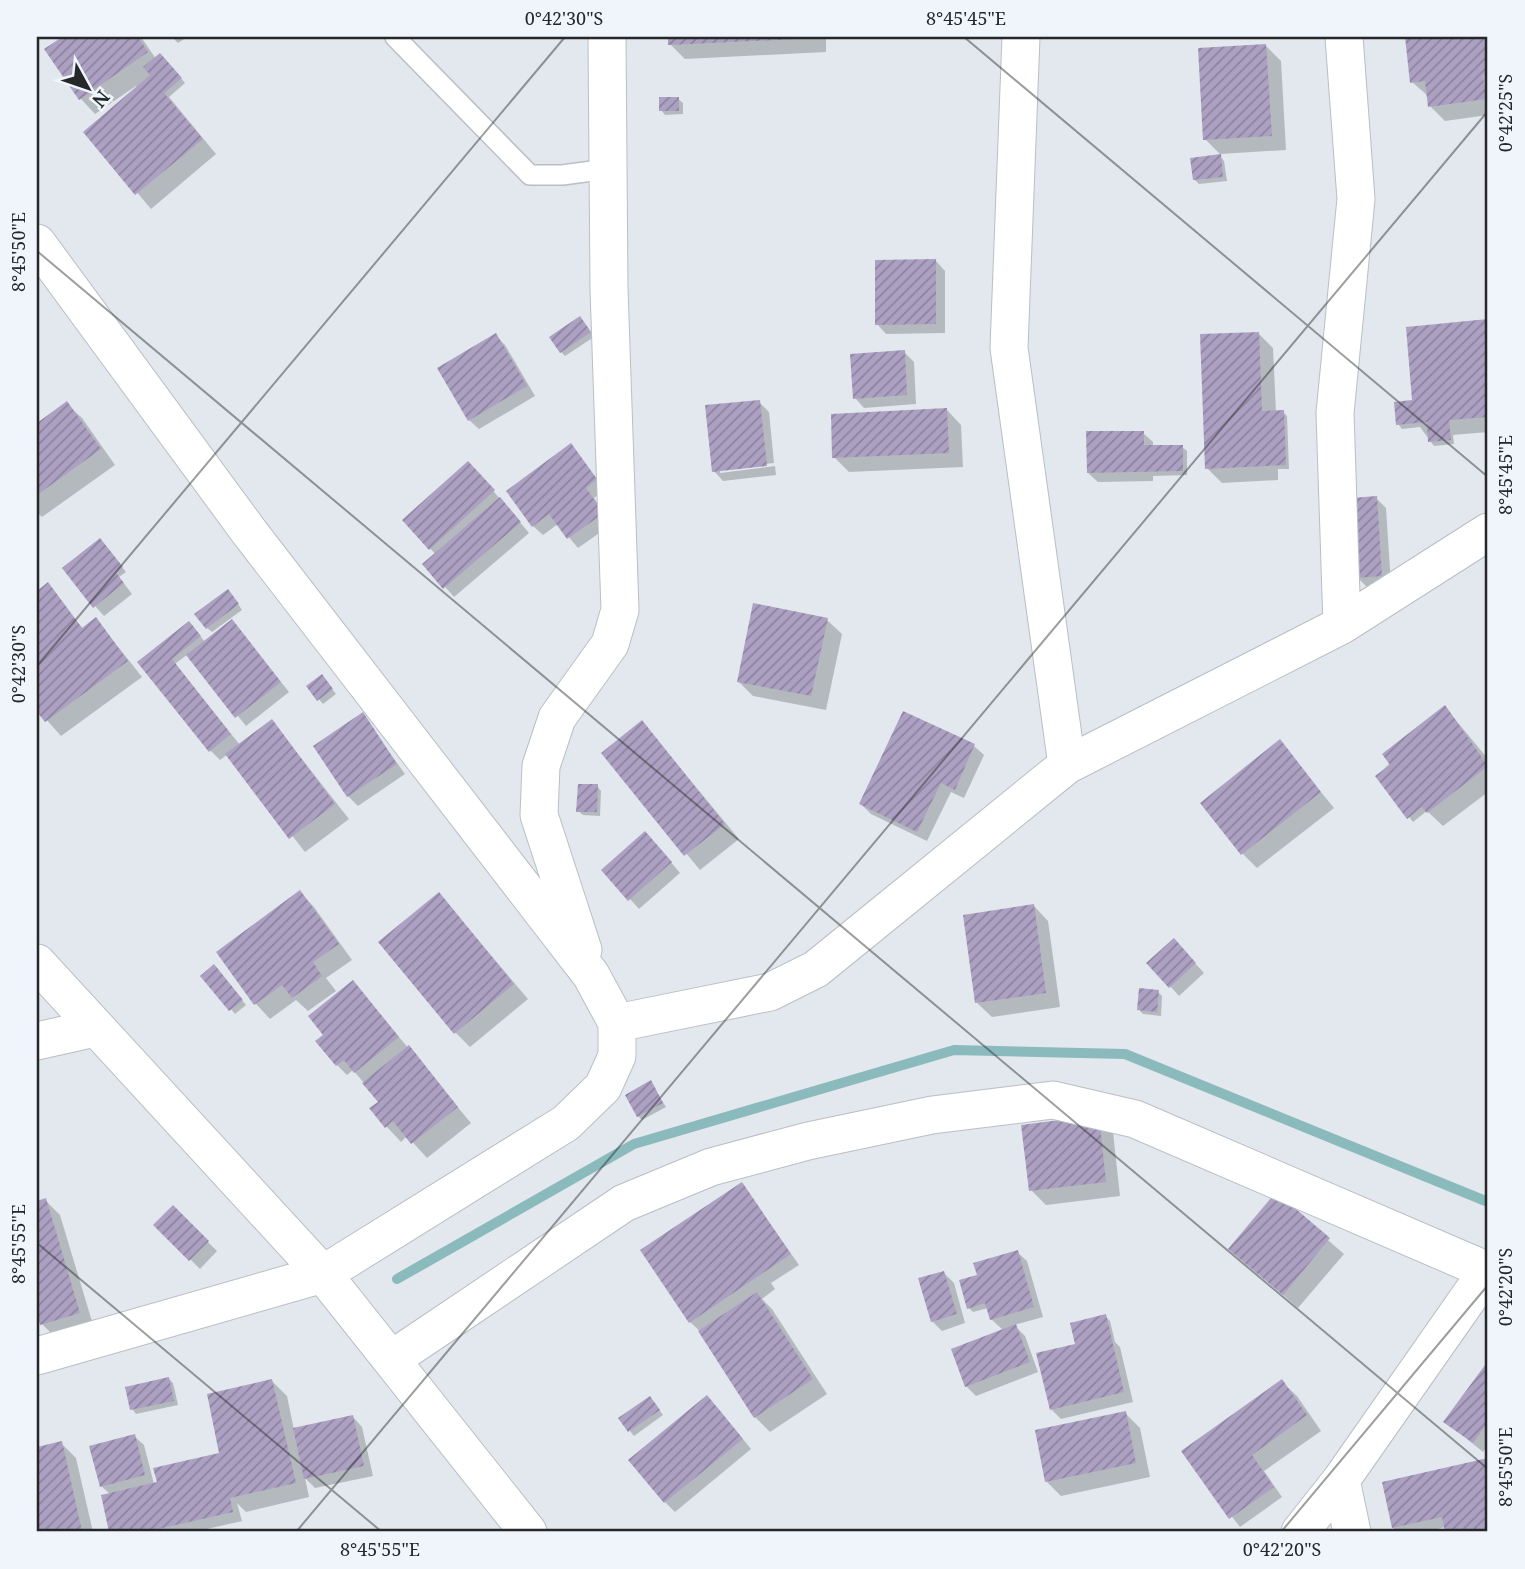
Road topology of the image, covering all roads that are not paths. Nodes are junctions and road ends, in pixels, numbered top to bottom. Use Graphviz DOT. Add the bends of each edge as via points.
graph roads {
  1 [pos="395,37"];
  2 [pos="607,37"];
  3 [pos="1021,37"];
  4 [pos="1344,37"];
  5 [pos="608,169"];
  6 [pos="37,243"];
  7 [pos="1488,532"];
  8 [pos="1342,625"];
  9 [pos="1067,765"];
  10 [pos="37,963"];
  11 [pos="591,975"];
  12 [pos="617,1023"];
  13 [pos="96,1028"];
  14 [pos="37,1041"];
  15 [pos="1488,1270"];
  16 [pos="323,1274"];
  17 [pos="37,1356"];
  18 [pos="391,1359"];
  19 [pos="1341,1480"];
  20 [pos="528,1532"];
  21 [pos="1300,1532"];
  22 [pos="1352,1532"];
  1 -- 5 [label="lane" via="530,175"];
  2 -- 5 [label="street"];
  3 -- 9 [label="street" via="1009,348"];
  4 -- 8 [label="street" via="1356,199 1335,413"];
  5 -- 11 [label="street" via="620,610 610,644 556,718 541,766 539,815"];
  6 -- 11 [label="street" via="250,533"];
  7 -- 8 [label="street"];
  8 -- 9 [label="street"];
  9 -- 12 [label="street" via="816,969 770,992"];
  10 -- 13 [label="street"];
  11 -- 12 [label="street"];
  12 -- 16 [label="street" via="617,1056 603,1087 566,1123"];
  13 -- 14 [label="street"];
  13 -- 16 [label="street"];
  15 -- 18 [label="street" via="1135,1119 1053,1100 932,1115 711,1167 624,1203"];
  15 -- 19 [label="street"];
  16 -- 17 [label="street"];
  16 -- 18 [label="street"];
  18 -- 20 [label="street"];
  19 -- 21 [label="street"];
  19 -- 22 [label="street"];
}
